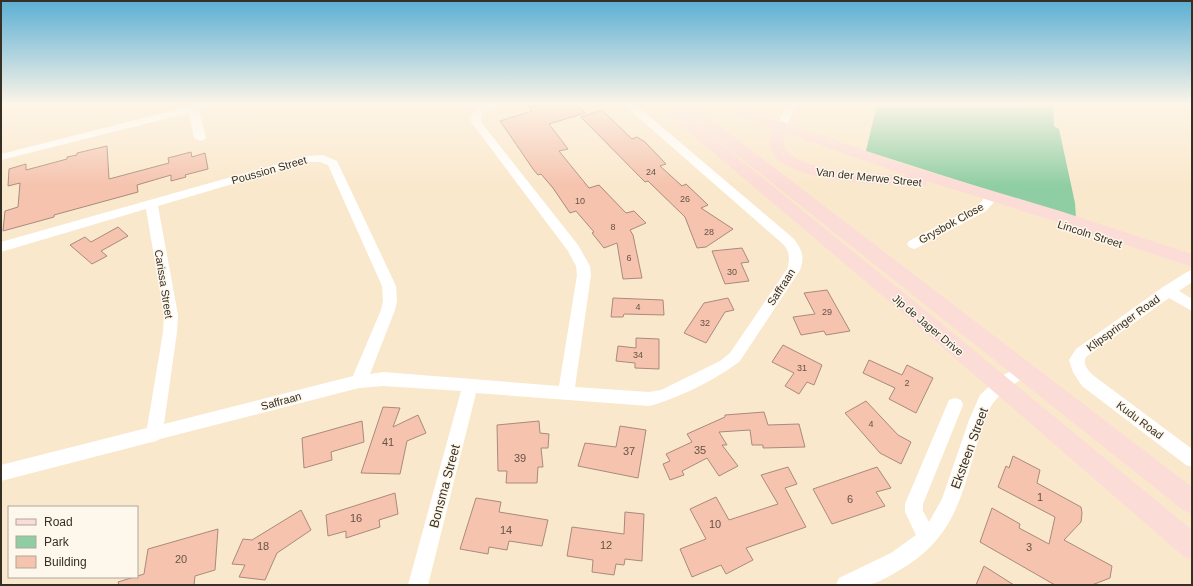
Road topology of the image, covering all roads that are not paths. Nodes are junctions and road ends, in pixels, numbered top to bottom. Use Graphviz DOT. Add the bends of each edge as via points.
graph roads {
  1 [pos="99,131"];
  2 [pos="198,131"];
  3 [pos="483,131"];
  4 [pos="660,131"];
  5 [pos="696,131"];
  6 [pos="717,131"];
  7 [pos="778,131"];
  8 [pos="795,131"];
  9 [pos="200,138"];
  10 [pos="813,138"];
  11 [pos="778,149"];
  12 [pos="1,157"];
  13 [pos="989,199"];
  14 [pos="151,204"];
  15 [pos="914,244"];
  16 [pos="1,247"];
  17 [pos="1192,261"];
  18 [pos="1192,268"];
  19 [pos="1192,275"];
  20 [pos="1168,291"];
  21 [pos="1192,306"];
  22 [pos="1024,370"];
  23 [pos="359,381"];
  24 [pos="1088,381"];
  25 [pos="1002,386"];
  26 [pos="470,387"];
  27 [pos="566,393"];
  28 [pos="955,405"];
  29 [pos="154,434"];
  30 [pos="1192,459"];
  31 [pos="1,473"];
  32 [pos="1192,502"];
  33 [pos="927,537"];
  34 [pos="1192,548"];
  35 [pos="418,585"];
  36 [pos="846,585"];
  1 -- 12 [label="street"];
  2 -- 9 [label="street"];
  3 -- 27 [label="street" via="580,258 583,266 584,274"];
  4 -- 27 [label="street, Saffraan" via="789,242 796,252 796,263 735,357 725,365 664,396 649,400"];
  5 -- 25 [label="main road, Jip de Jager Drive"];
  6 -- 22 [label="main road, Jip de Jager Drive"];
  7 -- 11 [label="main road" via="776,144"];
  8 -- 10 [label="main road"];
  10 -- 11 [label="main road" via="790,140"];
  10 -- 13 [label="main road"];
  11 -- 13 [label="main road, Van der Merwe Street" via="793,163 815,172 922,182"];
  13 -- 15 [label="street, Grysbok Close" via="982,208"];
  13 -- 17 [label="main road, Lincoln Street"];
  13 -- 18 [label="main road, Lincoln Street"];
  14 -- 16 [label="street, Poussion Street"];
  14 -- 23 [label="street, Poussion Street" via="306,159 321,158 333,163 388,280 390,293 388,310"];
  14 -- 29 [label="street, Carissa Street" via="171,315"];
  19 -- 20 [label="street, Klipspringer Road"];
  20 -- 21 [label="street"];
  20 -- 24 [label="street, Klipspringer Road" via="1078,356 1078,368"];
  22 -- 25 [label="street, Eksteen Street"];
  22 -- 32 [label="main road, Jip de Jager Drive"];
  23 -- 26 [label="street, Saffraan" via="383,379"];
  23 -- 29 [label="street, Saffraan"];
  24 -- 30 [label="street, Kudu Road"];
  25 -- 33 [label="street, Eksteen Street" via="987,399 980,413 950,502 940,522"];
  25 -- 34 [label="main road, Jip de Jager Drive"];
  26 -- 27 [label="street, Saffraan"];
  26 -- 35 [label="street, Bonsma Street"];
  28 -- 33 [label="street" via="914,504 914,512"];
  29 -- 31 [label="street, Saffraan"];
  33 -- 36 [label="street, Eksteen Street" via="902,558"];
}
